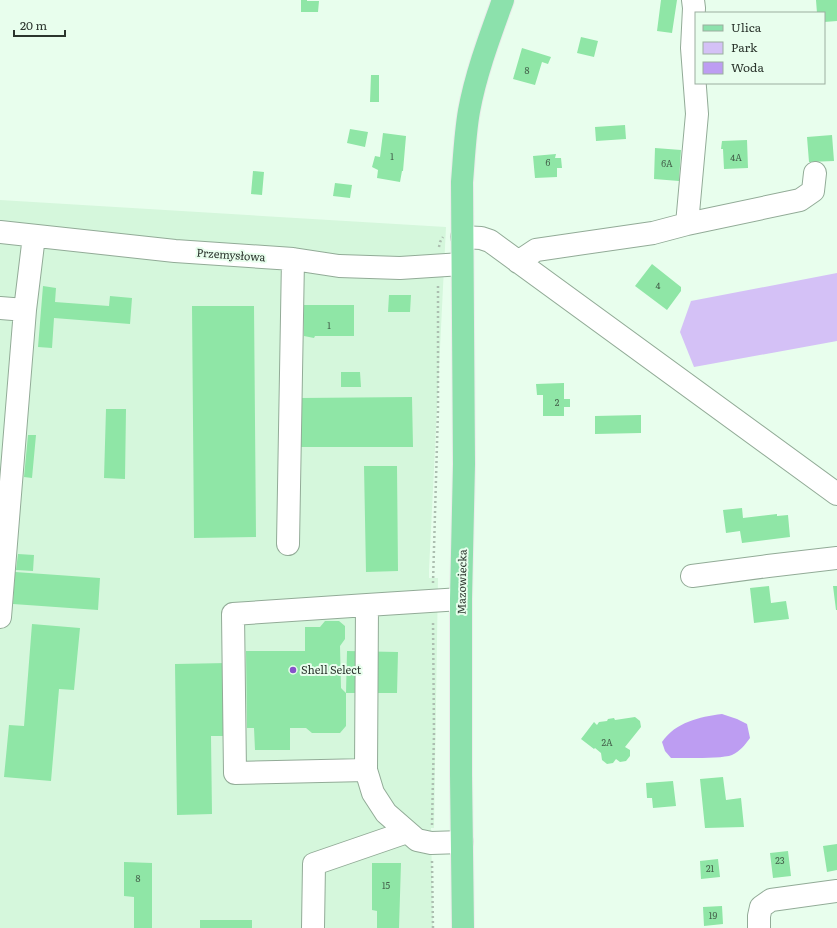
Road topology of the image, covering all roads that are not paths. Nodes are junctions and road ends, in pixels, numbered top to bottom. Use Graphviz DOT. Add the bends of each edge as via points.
graph roads {
  1 [pos="503,0"];
  2 [pos="693,0"];
  3 [pos="815,173"];
  4 [pos="687,224"];
  5 [pos="0,232"];
  6 [pos="34,236"];
  7 [pos="462,237"];
  8 [pos="293,259"];
  9 [pos="518,262"];
  10 [pos="462,264"];
  11 [pos="0,308"];
  12 [pos="25,310"];
  13 [pos="837,494"];
  14 [pos="288,544"];
  15 [pos="837,558"];
  16 [pos="692,576"];
  17 [pos="2,586"];
  18 [pos="461,599"];
  19 [pos="367,605"];
  20 [pos="0,617"];
  21 [pos="366,770"];
  22 [pos="407,832"];
  23 [pos="462,842"];
  24 [pos="837,891"];
  25 [pos="313,928"];
  26 [pos="463,928"];
  27 [pos="760,928"];
  1 -- 7 [label="main road, Mazowiecka" via="480,66 469,112 462,182"];
  2 -- 4 [label="street" via="692,48 697,114"];
  3 -- 4 [label="street" via="812,191 800,200"];
  4 -- 9 [label="street" via="653,233 536,250"];
  5 -- 6 [label="street, Przemysłowa"];
  6 -- 8 [label="street, Przemysłowa" via="175,251"];
  6 -- 12 [label="street"];
  7 -- 9 [label="street" via="477,237 490,241"];
  7 -- 10 [label="main road, Mazowiecka"];
  8 -- 10 [label="street, Przemysłowa" via="340,266 392,268"];
  8 -- 14 [label="street"];
  9 -- 13 [label="street"];
  10 -- 18 [label="main road, Mazowiecka" via="464,464"];
  11 -- 12 [label="street"];
  12 -- 17 [label="street"];
  15 -- 16 [label="street"];
  17 -- 20 [label="street"];
  18 -- 19 [label="street"];
  18 -- 23 [label="main road, Mazowiecka"];
  19 -- 21 [label="street"];
  19 -- 21 [label="street" via="233,614 235,773"];
  21 -- 22 [label="street" via="373,793 386,813"];
  22 -- 23 [label="street" via="417,840 431,843"];
  22 -- 25 [label="street" via="314,864"];
  23 -- 26 [label="main road, Mazowiecka"];
  24 -- 27 [label="street" via="771,900 761,907"];
}
